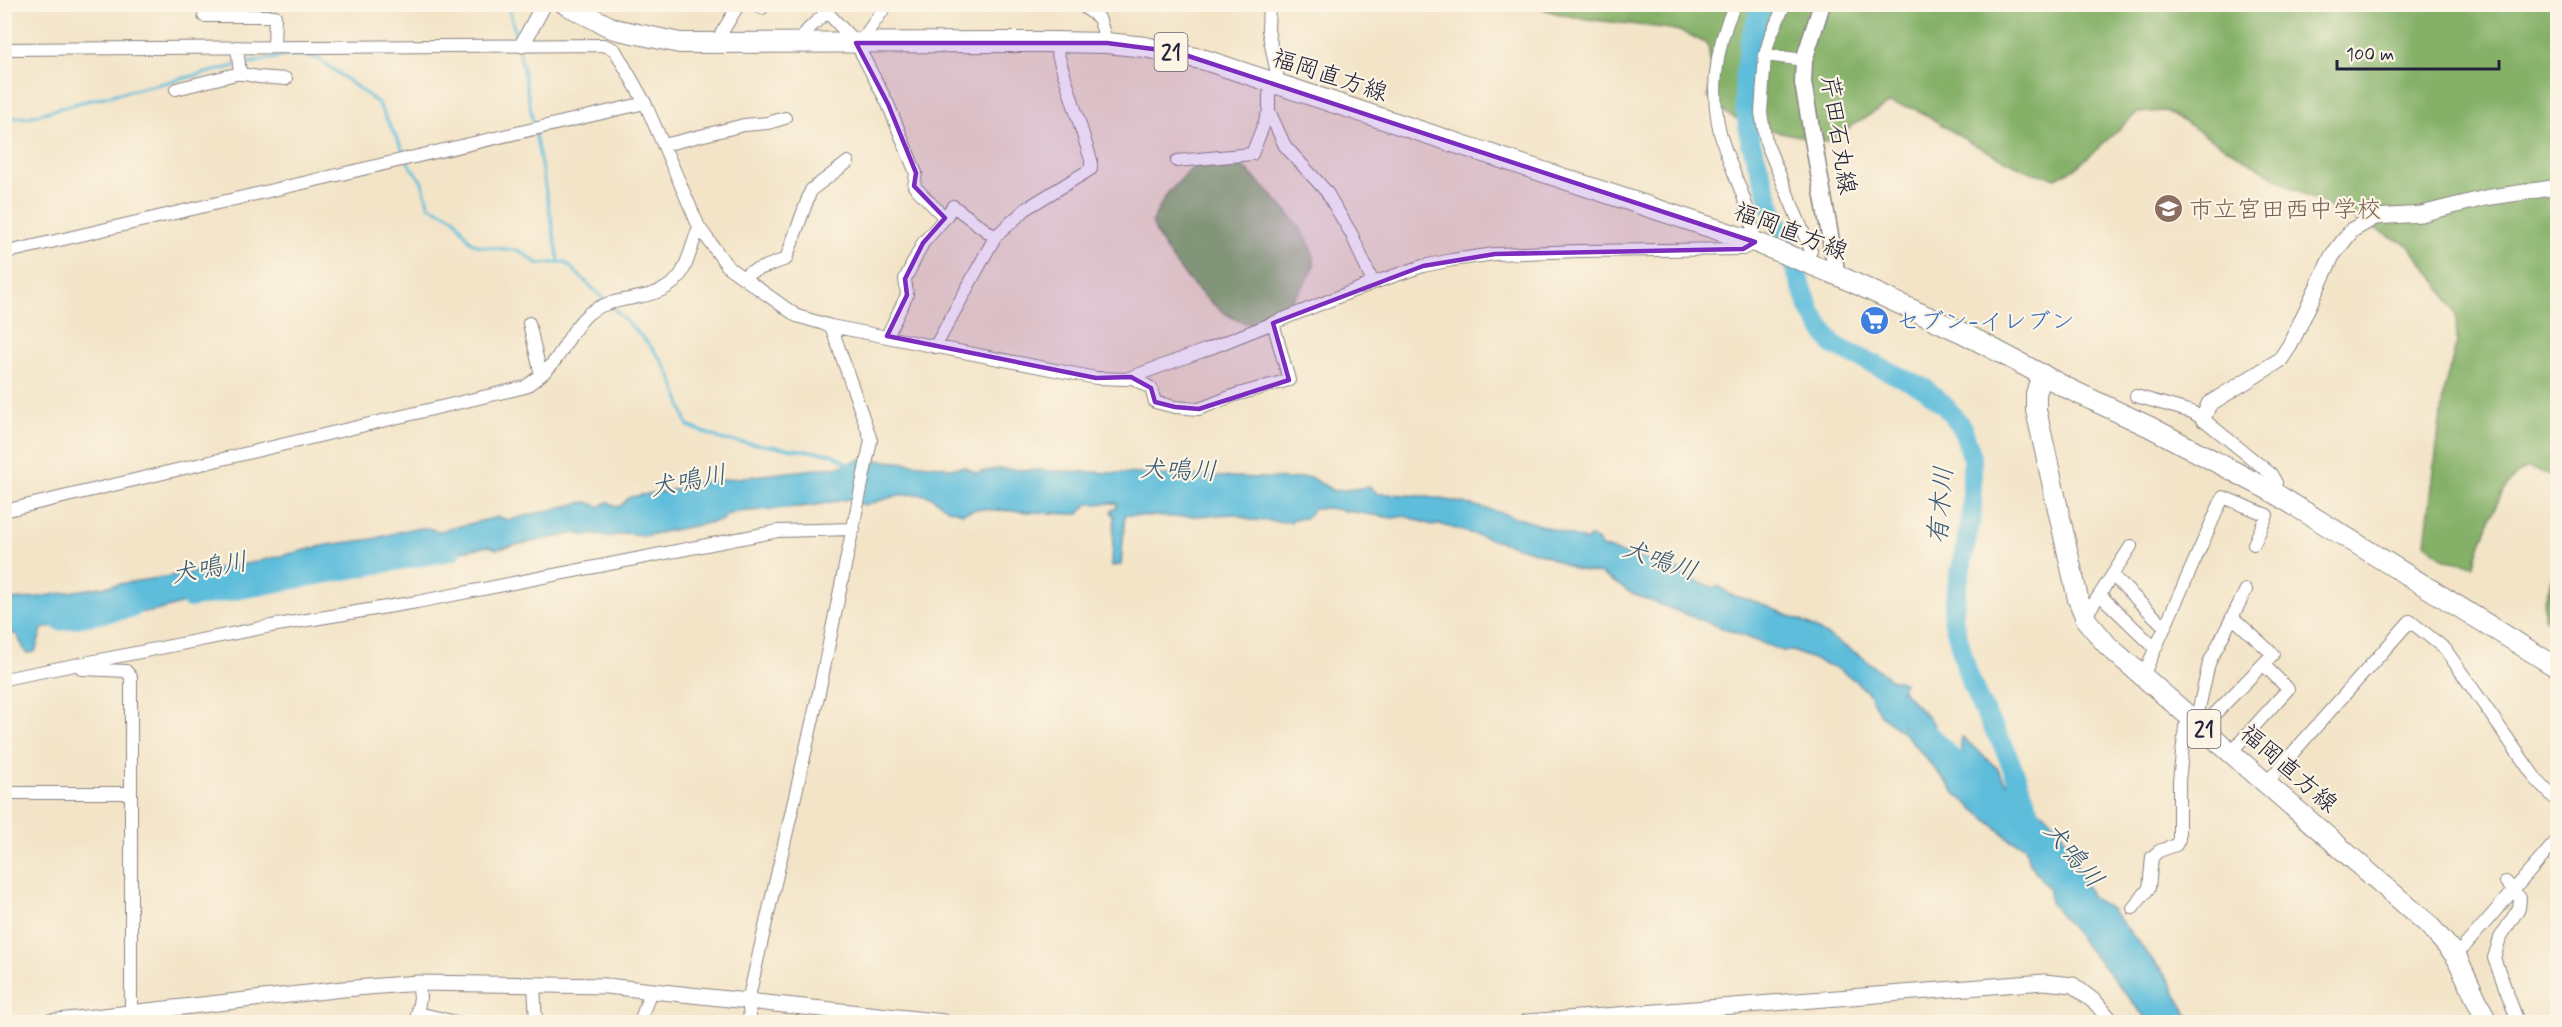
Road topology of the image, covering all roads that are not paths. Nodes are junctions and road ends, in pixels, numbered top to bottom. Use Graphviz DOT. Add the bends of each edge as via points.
graph roads {
  1 [pos="544,4"];
  2 [pos="566,4"];
  3 [pos="739,4"];
  4 [pos="887,4"];
  5 [pos="1080,4"];
  6 [pos="1269,4"];
  7 [pos="1735,4"];
  8 [pos="1785,4"];
  9 [pos="1822,4"];
  10 [pos="828,8"];
  11 [pos="204,16"];
  12 [pos="1054,42"];
  13 [pos="860,43"];
  14 [pos="1107,43"];
  15 [pos="715,44"];
  16 [pos="799,44"];
  17 [pos="522,45"];
  18 [pos="237,47"];
  19 [pos="274,47"];
  20 [pos="4,49"];
  21 [pos="1765,55"];
  22 [pos="1804,60"];
  23 [pos="240,73"];
  24 [pos="286,79"];
  25 [pos="1274,84"];
  26 [pos="176,88"];
  27 [pos="645,103"];
  28 [pos="1269,111"];
  29 [pos="785,118"];
  30 [pos="664,145"];
  31 [pos="1177,161"];
  32 [pos="848,162"];
  33 [pos="2558,187"];
  34 [pos="945,218"];
  35 [pos="699,227"];
  36 [pos="994,237"];
  37 [pos="1760,244"];
  38 [pos="5,250"];
  39 [pos="1813,259"];
  40 [pos="1837,275"];
  41 [pos="743,278"];
  42 [pos="1373,284"];
  43 [pos="1274,322"];
  44 [pos="529,323"];
  45 [pos="831,326"];
  46 [pos="887,336"];
  47 [pos="935,347"];
  48 [pos="2042,374"];
  49 [pos="541,375"];
  50 [pos="1131,377"];
  51 [pos="2136,396"];
  52 [pos="2203,419"];
  53 [pos="2271,491"];
  54 [pos="4,511"];
  55 [pos="854,529"];
  56 [pos="2254,544"];
  57 [pos="2131,546"];
  58 [pos="2113,576"];
  59 [pos="2246,590"];
  60 [pos="2100,595"];
  61 [pos="2085,617"];
  62 [pos="2232,617"];
  63 [pos="2165,627"];
  64 [pos="2155,648"];
  65 [pos="2263,664"];
  66 [pos="2558,668"];
  67 [pos="51,669"];
  68 [pos="2143,676"];
  69 [pos="4,679"];
  70 [pos="2197,723"];
  71 [pos="2231,752"];
  72 [pos="2266,783"];
  73 [pos="4,793"];
  74 [pos="131,793"];
  75 [pos="2558,802"];
  76 [pos="2558,839"];
  77 [pos="2509,886"];
  78 [pos="2133,908"];
  79 [pos="2456,956"];
  80 [pos="418,983"];
  81 [pos="534,985"];
  82 [pos="651,990"];
  83 [pos="748,1001"];
  84 [pos="1685,1016"];
  85 [pos="131,1018"];
  86 [pos="417,1018"];
  87 [pos="537,1022"];
  88 [pos="50,1023"];
  89 [pos="456,1023"];
  90 [pos="640,1023"];
  91 [pos="747,1023"];
  92 [pos="944,1023"];
  93 [pos="1527,1023"];
  94 [pos="2112,1023"];
  95 [pos="2487,1023"];
  96 [pos="2518,1023"];
  1 -- 17 [label="street"];
  2 -- 15 [label="main road, 福岡直方線 / 21" via="614,28 655,40"];
  3 -- 15 [label="street"];
  4 -- 13 [label="street"];
  5 -- 14 [label="street" via="1099,18"];
  6 -- 25 [label="street" via="1268,30 1277,74"];
  7 -- 37 [label="street" via="1718,51 1715,96 1724,148"];
  8 -- 21 [label="street"];
  9 -- 22 [label="main road, 芹田石丸線"];
  10 -- 13 [label="street"];
  10 -- 16 [label="street" via="804,32"];
  11 -- 19 [label="street" via="275,16"];
  12 -- 13 [label="main road, 福岡直方線 / 21"];
  12 -- 14 [label="main road, 福岡直方線 / 21"];
  12 -- 36 [label="street" via="1091,169 1027,208"];
  13 -- 16 [label="main road, 福岡直方線 / 21"];
  13 -- 34 [label="street" via="916,173 914,186"];
  14 -- 25 [label="main road, 福岡直方線 / 21" via="1176,52"];
  15 -- 16 [label="main road, 福岡直方線 / 21"];
  17 -- 19 [label="street"];
  17 -- 27 [label="street" via="604,45 615,50"];
  18 -- 19 [label="street"];
  18 -- 20 [label="street"];
  18 -- 23 [label="street"];
  21 -- 22 [label="street"];
  21 -- 39 [label="street" via="1761,113 1766,142"];
  22 -- 40 [label="main road, 芹田石丸線" via="1804,97"];
  23 -- 24 [label="street"];
  23 -- 26 [label="street"];
  25 -- 28 [label="street"];
  25 -- 37 [label="main road, 福岡直方線 / 21"];
  27 -- 30 [label="street"];
  27 -- 38 [label="street"];
  28 -- 31 [label="street" via="1252,154"];
  28 -- 42 [label="street" via="1285,146 1326,191"];
  29 -- 30 [label="street"];
  30 -- 35 [label="street"];
  32 -- 41 [label="street" via="811,190 786,259"];
  33 -- 52 [label="street" via="2485,198 2421,214 2375,217 2352,230 2331,256 2280,360 2209,404"];
  34 -- 36 [label="street" via="953,206"];
  34 -- 46 [label="street" via="918,252 905,279 907,295"];
  35 -- 41 [label="street" via="728,267"];
  35 -- 49 [label="street" via="680,276 671,285 590,312"];
  36 -- 47 [label="street"];
  37 -- 39 [label="main road, 福岡直方線 / 21"];
  37 -- 42 [label="street" via="1743,249 1495,254 1423,266"];
  39 -- 40 [label="main road, 福岡直方線 / 21"];
  40 -- 48 [label="main road, 福岡直方線 / 21"];
  41 -- 45 [label="street" via="797,315"];
  42 -- 43 [label="street"];
  43 -- 50 [label="street"];
  43 -- 50 [label="street" via="1289,380 1198,409 1155,402 1151,388"];
  44 -- 49 [label="street"];
  45 -- 46 [label="street"];
  45 -- 55 [label="street" via="871,440"];
  46 -- 47 [label="street"];
  47 -- 50 [label="street" via="1096,378"];
  48 -- 53 [label="main road, 福岡直方線 / 21"];
  48 -- 61 [label="main road, 福岡直方線 / 21" via="2036,410"];
  49 -- 54 [label="street" via="525,387"];
  51 -- 52 [label="street" via="2192,412"];
  52 -- 53 [label="street" via="2271,474 2276,483"];
  53 -- 66 [label="main road, 福岡直方線 / 21"];
  55 -- 67 [label="street" via="778,531"];
  55 -- 83 [label="street"];
  56 -- 63 [label="street" via="2267,515 2223,496"];
  57 -- 58 [label="street"];
  58 -- 60 [label="street"];
  58 -- 63 [label="street"];
  59 -- 62 [label="street"];
  60 -- 61 [label="street"];
  60 -- 64 [label="street"];
  61 -- 68 [label="main road, 福岡直方線 / 21" via="2108,646"];
  62 -- 65 [label="street" via="2273,654"];
  62 -- 70 [label="street" via="2209,663"];
  63 -- 64 [label="street"];
  64 -- 68 [label="street"];
  65 -- 70 [label="street"];
  65 -- 71 [label="street" via="2288,688"];
  67 -- 69 [label="street"];
  67 -- 74 [label="street" via="114,669 126,671 131,677"];
  68 -- 70 [label="main road, 福岡直方線 / 21"];
  70 -- 71 [label="main road, 福岡直方線 / 21"];
  70 -- 78 [label="street" via="2185,726 2176,845 2152,857 2149,888"];
  71 -- 72 [label="main road, 福岡直方線 / 21"];
  72 -- 75 [label="street" via="2410,621 2445,648 2478,700 2536,779"];
  72 -- 79 [label="main road, 福岡直方線 / 21" via="2428,924"];
  73 -- 74 [label="street"];
  74 -- 85 [label="street"];
  76 -- 77 [label="street"];
  77 -- 79 [label="street"];
  77 -- 96 [label="street" via="2520,898 2519,908 2500,938 2494,958"];
  79 -- 95 [label="main road, 福岡直方線 / 21"];
  80 -- 81 [label="street"];
  80 -- 85 [label="street" via="343,989"];
  80 -- 86 [label="street"];
  81 -- 82 [label="street"];
  81 -- 87 [label="street"];
  82 -- 83 [label="street"];
  82 -- 90 [label="street"];
  83 -- 91 [label="street"];
  83 -- 92 [label="street"];
  84 -- 93 [label="street"];
  84 -- 94 [label="street" via="2044,982 2073,985 2096,1003"];
  85 -- 88 [label="street"];
  86 -- 89 [label="street"];
}
